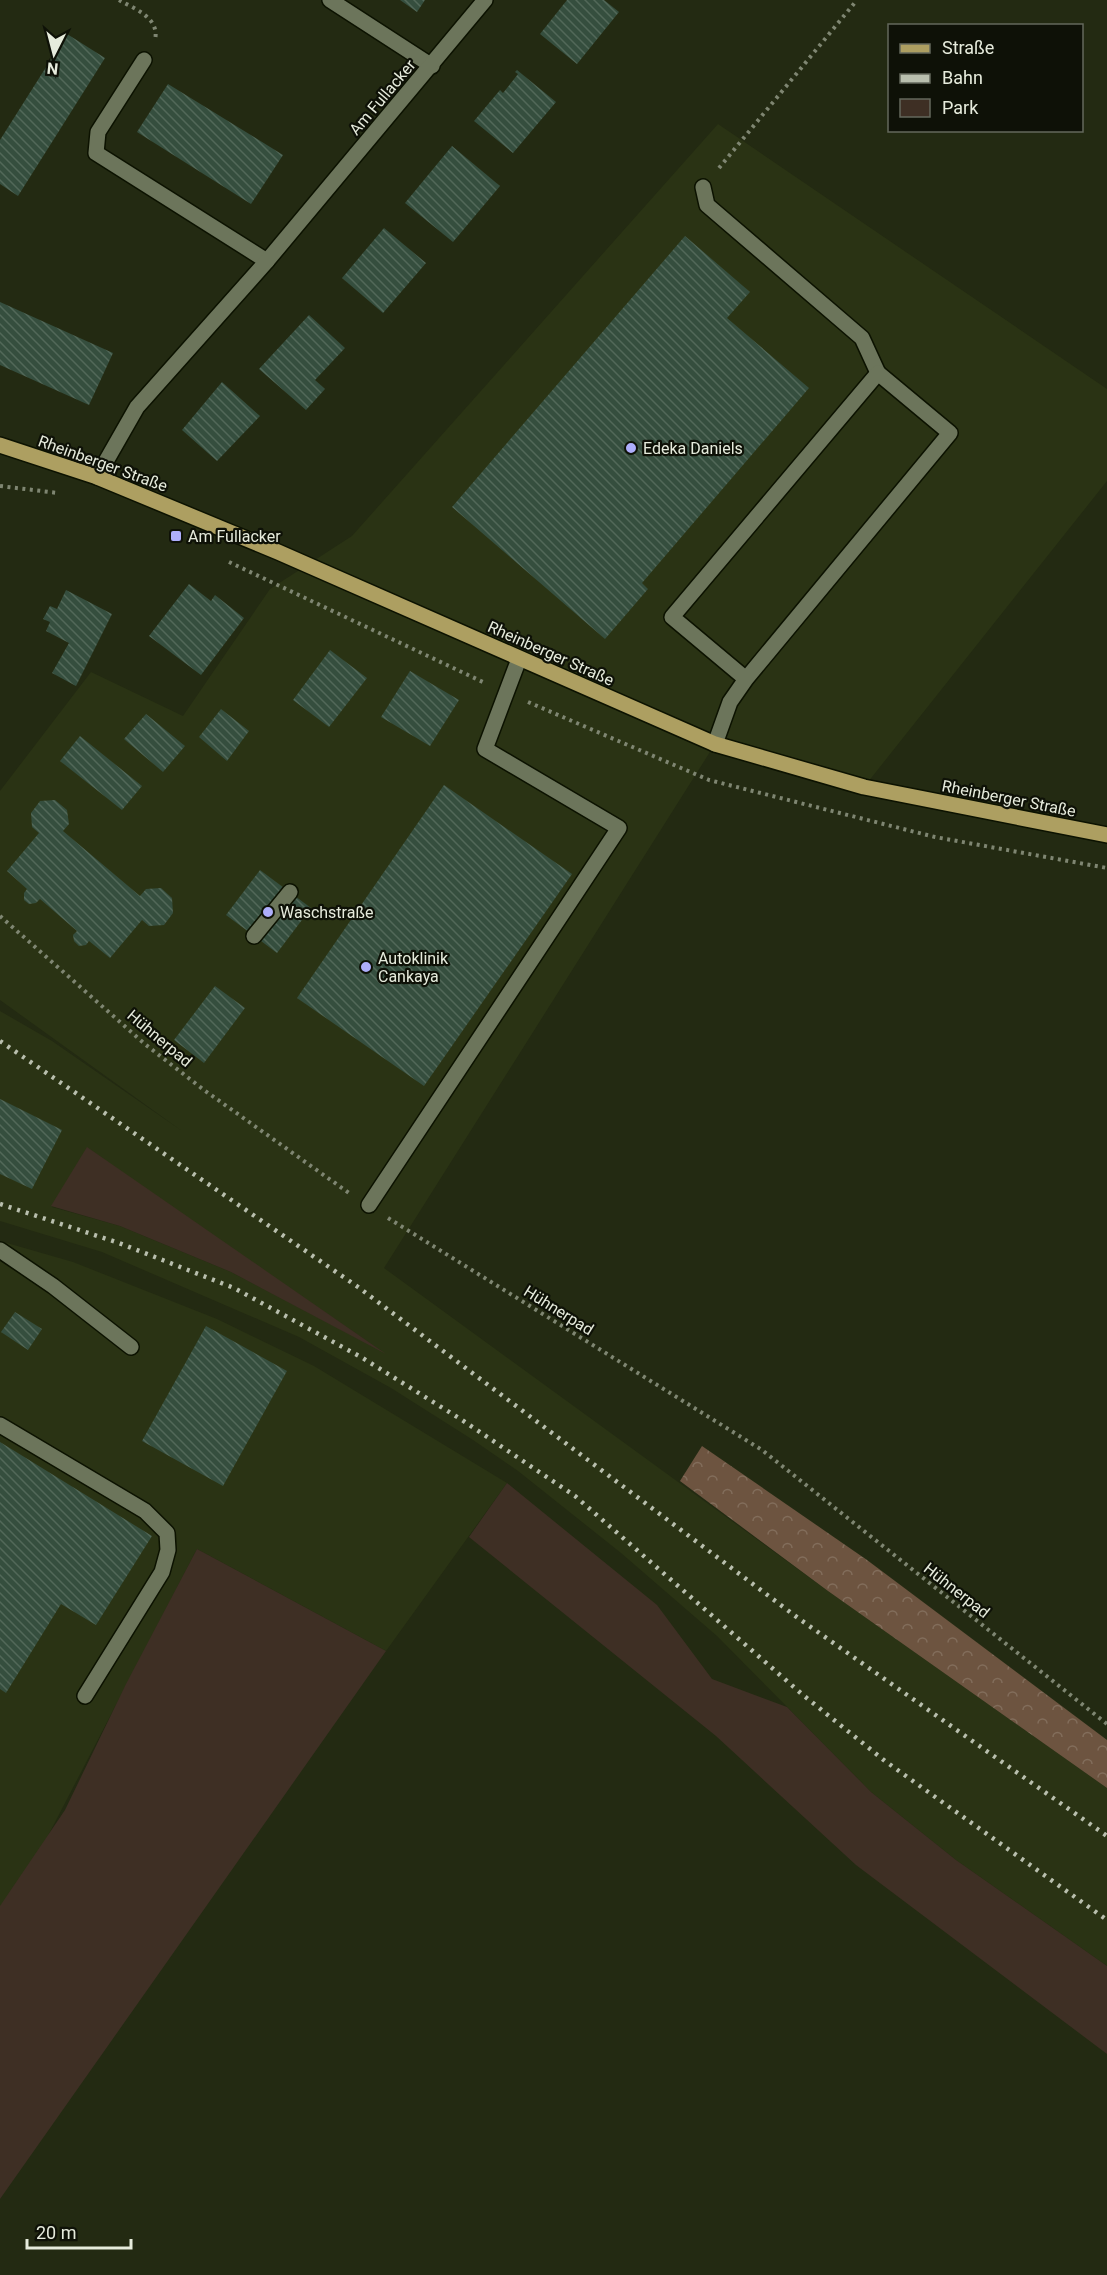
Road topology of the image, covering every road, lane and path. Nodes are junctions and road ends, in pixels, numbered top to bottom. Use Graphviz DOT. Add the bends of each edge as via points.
graph roads {
  1 [pos="119,0"];
  2 [pos="330,0"];
  3 [pos="485,0"];
  4 [pos="858,0"];
  5 [pos="144,60"];
  6 [pos="432,66"];
  7 [pos="703,187"];
  8 [pos="267,261"];
  9 [pos="878,373"];
  10 [pos="0,445"];
  11 [pos="97,477"];
  12 [pos="519,659"];
  13 [pos="746,679"];
  14 [pos="715,744"];
  15 [pos="1107,835"];
  16 [pos="290,892"];
  17 [pos="0,916"];
  18 [pos="254,936"];
  19 [pos="369,1205"];
  20 [pos="0,1250"];
  21 [pos="131,1347"];
  22 [pos="0,1425"];
  23 [pos="85,1696"];
  24 [pos="1107,1724"];
  1 -- 5 [label="path" via="155,26 157,38"];
  2 -- 6 [label="street, Am Fullacker"];
  3 -- 6 [label="street, Am Fullacker"];
  4 -- 7 [label="path"];
  5 -- 8 [label="street" via="98,132 96,153"];
  6 -- 8 [label="street, Am Fullacker"];
  7 -- 9 [label="street" via="707,205 862,338"];
  8 -- 11 [label="street, Am Fullacker" via="137,407"];
  9 -- 13 [label="street" via="950,433"];
  9 -- 13 [label="street" via="672,617"];
  10 -- 11 [label="main road, Rheinberger Straße"];
  11 -- 12 [label="main road, Rheinberger Straße"];
  12 -- 14 [label="main road, Rheinberger Straße"];
  12 -- 19 [label="street" via="485,749 619,828"];
  13 -- 14 [label="street" via="730,702"];
  14 -- 15 [label="main road, Rheinberger Straße" via="875,789"];
  16 -- 18 [label="street"];
  17 -- 19 [label="path, Hühnerpad" via="146,1045"];
  19 -- 24 [label="path, Hühnerpad" via="762,1450"];
  20 -- 21 [label="street"];
  22 -- 23 [label="street" via="145,1512 167,1533 168,1550 162,1572"];
}
